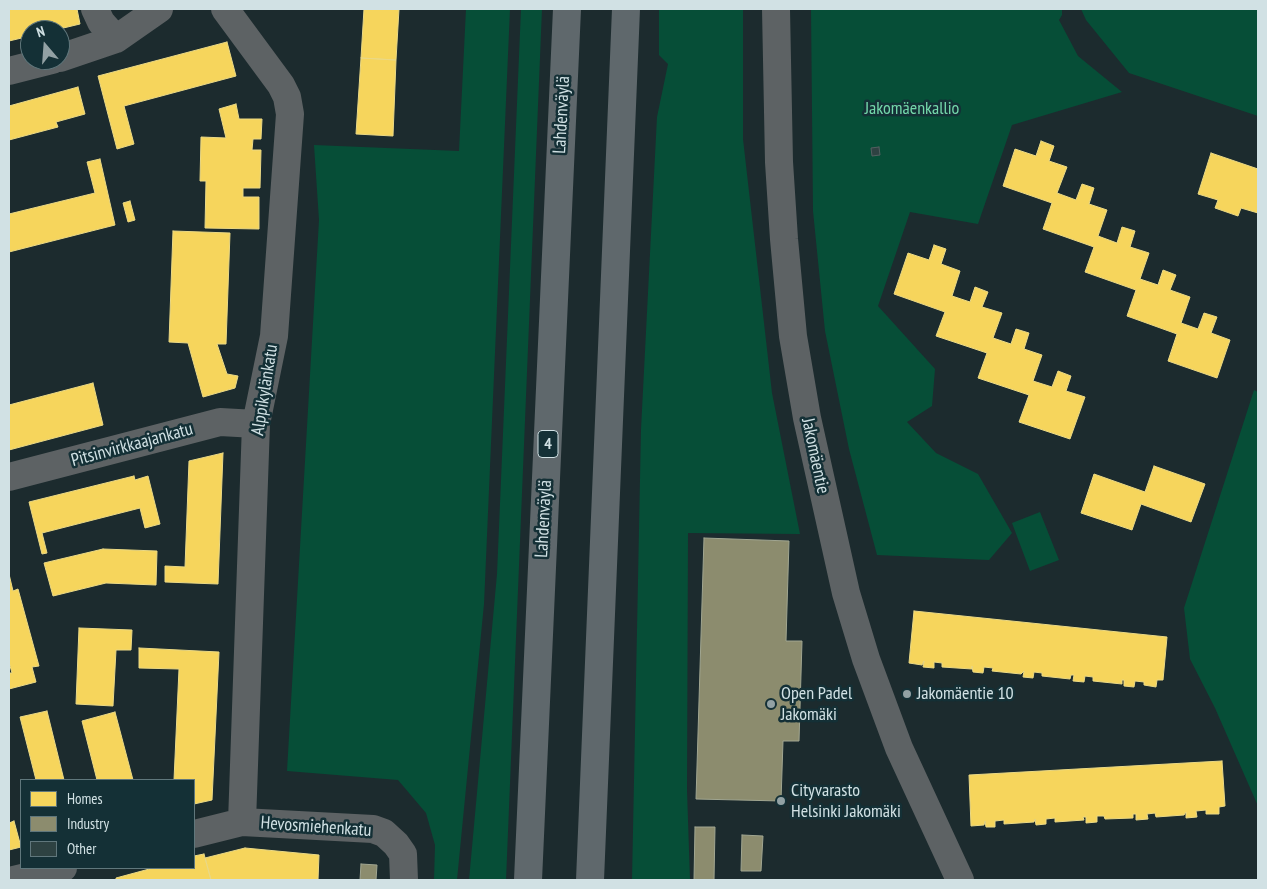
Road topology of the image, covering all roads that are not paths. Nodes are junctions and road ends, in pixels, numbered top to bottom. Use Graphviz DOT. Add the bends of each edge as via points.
graph roads {
  1 [pos="95,9"];
  2 [pos="159,9"];
  3 [pos="225,9"];
  4 [pos="567,9"];
  5 [pos="626,9"];
  6 [pos="776,9"];
  7 [pos="116,39"];
  8 [pos="70,55"];
  9 [pos="256,424"];
  10 [pos="9,477"];
  11 [pos="242,822"];
  12 [pos="195,834"];
  13 [pos="59,869"];
  14 [pos="14,880"];
  15 [pos="404,880"];
  16 [pos="528,880"];
  17 [pos="590,880"];
  18 [pos="960,880"];
  1 -- 7 [label="street" via="101,22"];
  2 -- 7 [label="street"];
  3 -- 9 [label="street, Alppikylänkatu" via="281,85 290,114 274,336"];
  4 -- 16 [label="highway, Lahdenväylä / 4"];
  5 -- 17 [label="highway"];
  6 -- 18 [label="street, Jakomäentie" via="784,239 793,336 809,427 846,594 866,659 899,748"];
  7 -- 8 [label="street"];
  9 -- 10 [label="street, Pitsinvirkkaajankatu" via="220,422"];
  9 -- 11 [label="street, Alppikylänkatu"];
  11 -- 12 [label="street, Hevosmiehenkatu"];
  11 -- 15 [label="street, Hevosmiehenkatu" via="373,829 384,833 403,854"];
  13 -- 14 [label="street"];
}
